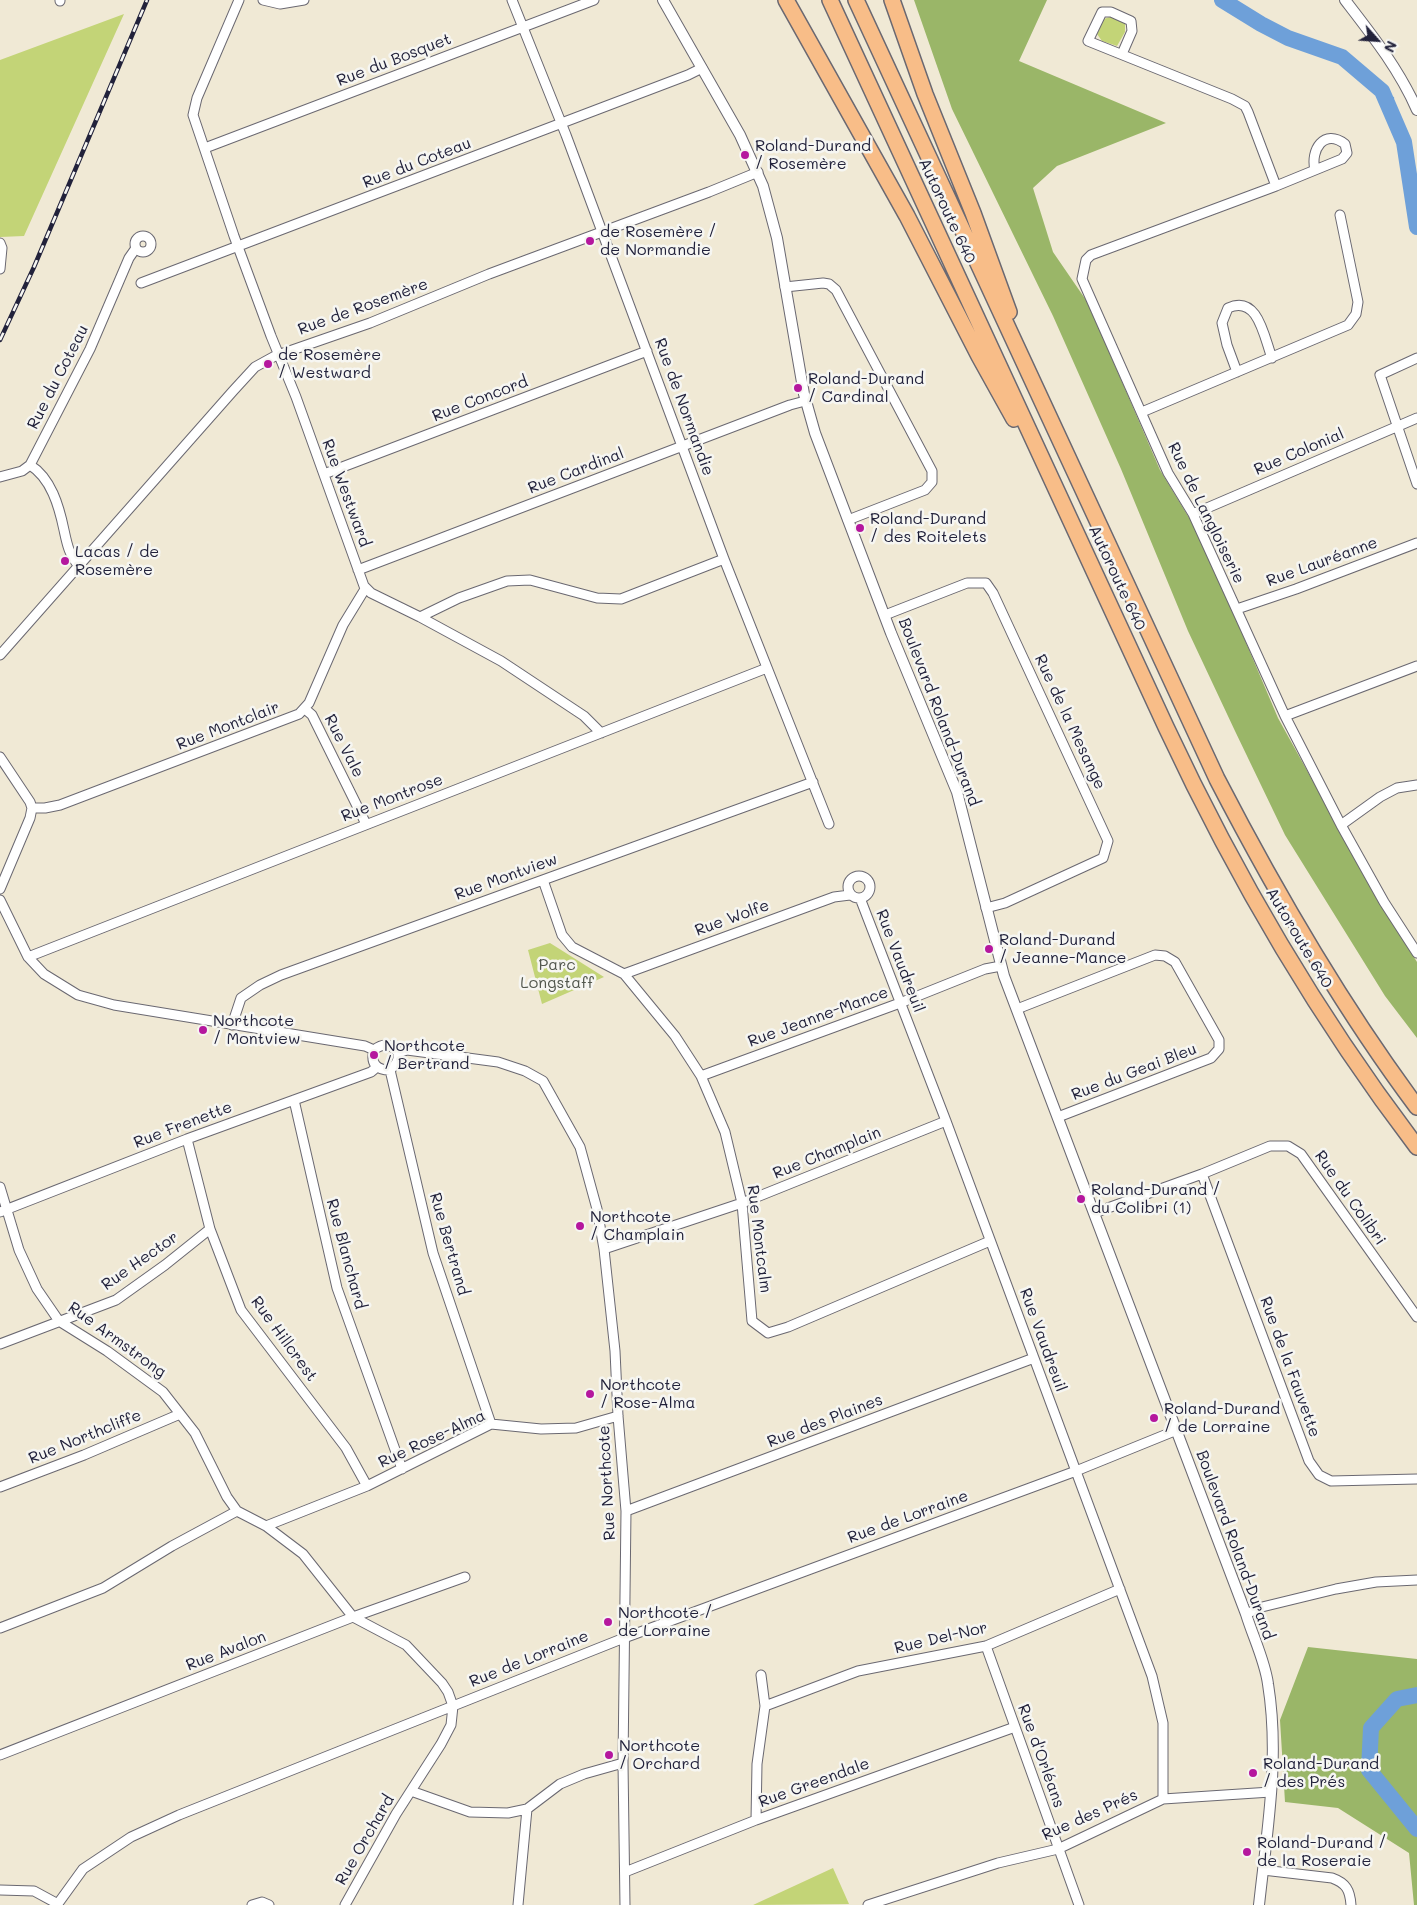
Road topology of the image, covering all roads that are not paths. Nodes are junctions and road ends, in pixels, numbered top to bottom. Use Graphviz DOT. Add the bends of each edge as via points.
graph roads {
  1 [pos="239,0"];
  2 [pos="262,0"];
  3 [pos="304,0"];
  4 [pos="512,0"];
  5 [pos="594,0"];
  6 [pos="663,0"];
  7 [pos="786,0"];
  8 [pos="830,0"];
  9 [pos="856,0"];
  10 [pos="892,0"];
  11 [pos="1345,0"];
  12 [pos="523,27"];
  13 [pos="1122,54"];
  14 [pos="702,68"];
  15 [pos="1417,110"];
  16 [pos="561,124"];
  17 [pos="205,148"];
  18 [pos="1315,170"];
  19 [pos="758,172"];
  20 [pos="1276,186"];
  21 [pos="1340,214"];
  22 [pos="602,232"];
  23 [pos="1,245"];
  24 [pos="238,246"];
  25 [pos="136,248"];
  26 [pos="0,269"];
  27 [pos="141,283"];
  28 [pos="785,287"];
  29 [pos="647,351"];
  30 [pos="278,354"];
  31 [pos="1272,358"];
  32 [pos="1417,358"];
  33 [pos="1237,372"];
  34 [pos="805,401"];
  35 [pos="1142,412"];
  36 [pos="1417,418"];
  37 [pos="1051,423"];
  38 [pos="1398,426"];
  39 [pos="682,447"];
  40 [pos="30,464"];
  41 [pos="324,474"];
  42 [pos="0,477"];
  43 [pos="1417,484"];
  44 [pos="1194,514"];
  45 [pos="848,520"];
  46 [pos="1074,528"];
  47 [pos="1417,543"];
  48 [pos="724,559"];
  49 [pos="79,566"];
  50 [pos="358,570"];
  51 [pos="365,589"];
  52 [pos="1237,609"];
  53 [pos="885,615"];
  54 [pos="420,617"];
  55 [pos="0,655"];
  56 [pos="1417,666"];
  57 [pos="767,668"];
  58 [pos="305,709"];
  59 [pos="1285,716"];
  60 [pos="600,733"];
  61 [pos="0,757"];
  62 [pos="813,782"];
  63 [pos="1417,785"];
  64 [pos="32,808"];
  65 [pos="366,824"];
  66 [pos="829,824"];
  67 [pos="1341,825"];
  68 [pos="543,880"];
  69 [pos="0,888"];
  70 [pos="850,895"];
  71 [pos="860,898"];
  72 [pos="0,900"];
  73 [pos="986,908"];
  74 [pos="1417,953"];
  75 [pos="28,957"];
  76 [pos="1001,966"];
  77 [pos="624,974"];
  78 [pos="900,1003"];
  79 [pos="1017,1009"];
  80 [pos="232,1026"];
  81 [pos="374,1050"];
  82 [pos="398,1053"];
  83 [pos="377,1067"];
  84 [pos="390,1070"];
  85 [pos="701,1076"];
  86 [pos="294,1100"];
  87 [pos="1417,1108"];
  88 [pos="1058,1117"];
  89 [pos="946,1121"];
  90 [pos="187,1139"];
  91 [pos="1417,1146"];
  92 [pos="1202,1174"];
  93 [pos="0,1187"];
  94 [pos="742,1203"];
  95 [pos="4,1210"];
  96 [pos="1094,1213"];
  97 [pos="210,1229"];
  98 [pos="990,1241"];
  99 [pos="604,1249"];
  100 [pos="1417,1317"];
  101 [pos="59,1321"];
  102 [pos="0,1344"];
  103 [pos="1034,1358"];
  104 [pos="180,1414"];
  105 [pos="618,1416"];
  106 [pos="491,1424"];
  107 [pos="1177,1430"];
  108 [pos="402,1470"];
  109 [pos="1076,1471"];
  110 [pos="1417,1479"];
  111 [pos="366,1486"];
  112 [pos="0,1487"];
  113 [pos="237,1511"];
  114 [pos="626,1511"];
  115 [pos="266,1526"];
  116 [pos="464,1577"];
  117 [pos="1417,1580"];
  118 [pos="1120,1589"];
  119 [pos="1246,1614"];
  120 [pos="353,1617"];
  121 [pos="0,1628"];
  122 [pos="624,1638"];
  123 [pos="986,1646"];
  124 [pos="761,1675"];
  125 [pos="453,1706"];
  126 [pos="765,1706"];
  127 [pos="1015,1727"];
  128 [pos="0,1755"];
  129 [pos="623,1763"];
  130 [pos="411,1790"];
  131 [pos="1271,1792"];
  132 [pos="1163,1799"];
  133 [pos="527,1809"];
  134 [pos="756,1820"];
  135 [pos="1058,1849"];
  136 [pos="1263,1870"];
  137 [pos="625,1872"];
  138 [pos="0,1890"];
  139 [pos="58,1905"];
  140 [pos="252,1905"];
  141 [pos="270,1905"];
  142 [pos="345,1905"];
  143 [pos="518,1905"];
  144 [pos="625,1905"];
  145 [pos="868,1905"];
  146 [pos="1079,1905"];
  147 [pos="1259,1905"];
  148 [pos="1351,1905"];
  1 -- 17 [label="street, Rue Westward" via="194,108 194,119"];
  2 -- 3 [label="street" via="280,4"];
  4 -- 12 [label="street, Rue de Normandie"];
  5 -- 12 [label="street, Rue du Bosquet"];
  6 -- 14 [label="street, Boulevard Roland-Durand"];
  7 -- 46 [label="highway" via="907,216 978,356"];
  8 -- 46 [label="highway, Autoroute 640"];
  9 -- 37 [label="highway, Autoroute 640"];
  10 -- 37 [label="highway"];
  11 -- 15 [label="street" via="1391,61"];
  12 -- 16 [label="street, Rue de Normandie"];
  12 -- 17 [label="street, Rue du Bosquet"];
  13 -- 13 [label="street" via="1088,41 1102,12 1111,12 1130,21 1132,31"];
  13 -- 20 [label="street" via="1245,106"];
  14 -- 16 [label="street, Rue du Coteau"];
  14 -- 19 [label="street, Boulevard Roland-Durand"];
  16 -- 22 [label="street, Rue de Normandie"];
  16 -- 24 [label="street, Rue du Coteau"];
  17 -- 24 [label="street, Rue Westward"];
  18 -- 20 [label="street, Rue de Langloiserie"];
  19 -- 22 [label="street, Rue de Rosemère"];
  19 -- 28 [label="street, Boulevard Roland-Durand" via="774,221"];
  20 -- 35 [label="street, Rue de Langloiserie" via="1091,255 1086,260 1082,279 1086,290"];
  21 -- 31 [label="street" via="1358,302 1356,314 1348,325"];
  22 -- 29 [label="street, Rue de Normandie"];
  22 -- 30 [label="street, Rue de Rosemère" via="370,323"];
  23 -- 26 [label="street"];
  24 -- 27 [label="street, Rue du Coteau"];
  24 -- 30 [label="street, Rue Westward"];
  25 -- 40 [label="street, Rue du Coteau" via="86,356"];
  28 -- 34 [label="street, Boulevard Roland-Durand"];
  28 -- 45 [label="street" via="823,283 836,290 932,470 932,482 925,490"];
  29 -- 39 [label="street, Rue de Normandie"];
  29 -- 41 [label="street, Rue Concord"];
  30 -- 41 [label="street, Rue Westward"];
  30 -- 49 [label="street, Rue de Rosemère" via="251,371"];
  31 -- 33 [label="street"];
  31 -- 33 [label="street" via="1255,313 1244,305 1236,304 1228,308 1222,323"];
  32 -- 38 [label="street" via="1380,375"];
  33 -- 35 [label="street"];
  34 -- 39 [label="street, Rue Cardinal"];
  34 -- 45 [label="street, Boulevard Roland-Durand"];
  35 -- 44 [label="street, Rue de Langloiserie" via="1168,473"];
  36 -- 38 [label="street, Rue Colonial"];
  37 -- 87 [label="highway, Autoroute 640" via="1241,826 1333,985"];
  38 -- 43 [label="street"];
  38 -- 44 [label="street, Rue Colonial"];
  39 -- 48 [label="street, Rue de Normandie"];
  39 -- 50 [label="street, Rue Cardinal"];
  40 -- 42 [label="street" via="22,471"];
  40 -- 49 [label="street" via="41,473 49,487 60,514 71,558"];
  41 -- 50 [label="street, Rue Westward"];
  44 -- 52 [label="street, Rue de Langloiserie"];
  45 -- 53 [label="street, Boulevard Roland-Durand"];
  46 -- 91 [label="highway, Autoroute 640" via="1191,779 1241,874 1320,1007"];
  47 -- 52 [label="street, Rue Lauréanne"];
  48 -- 54 [label="street" via="621,599 597,598 530,580 507,581 459,598"];
  48 -- 57 [label="street, Rue de Normandie"];
  49 -- 55 [label="street, Rue de Rosemère"];
  50 -- 51 [label="street, Rue Westward"];
  51 -- 54 [label="street"];
  51 -- 58 [label="street, Rue Montclair" via="342,625"];
  52 -- 59 [label="street, Rue de Langloiserie"];
  53 -- 73 [label="street, Boulevard Roland-Durand" via="957,792"];
  53 -- 73 [label="street, Rue de la Mesange" via="967,583 986,583 1108,841 1103,858 1005,903"];
  54 -- 60 [label="street" via="501,661 584,716"];
  56 -- 59 [label="street"];
  57 -- 60 [label="street, Rue Montrose"];
  57 -- 62 [label="street, Rue de Normandie"];
  58 -- 64 [label="street, Rue Montclair" via="296,716 60,805"];
  58 -- 65 [label="street, Rue Vale" via="312,715"];
  59 -- 67 [label="street, Rue de Langloiserie"];
  60 -- 65 [label="street, Rue Montrose"];
  61 -- 64 [label="street"];
  62 -- 66 [label="street, Rue de Normandie"];
  62 -- 68 [label="street, Rue Montview"];
  63 -- 67 [label="street" via="1397,788"];
  64 -- 69 [label="street"];
  65 -- 75 [label="street, Rue Montrose"];
  67 -- 74 [label="street, Rue de Langloiserie"];
  68 -- 77 [label="street, Rue Montcalm" via="562,935 572,948"];
  68 -- 80 [label="street, Rue Montview" via="260,984 241,998"];
  70 -- 71 [label="street, Rue Wolfe"];
  70 -- 71 [label="street" via="850,881 861,876 868,880 870,889 865,897"];
  70 -- 77 [label="street, Rue Wolfe" via="834,896"];
  71 -- 78 [label="street, Rue Vaudreuil"];
  72 -- 75 [label="street, Rue Northcote"];
  73 -- 76 [label="street, Boulevard Roland-Durand"];
  75 -- 80 [label="street, Rue Northcote" via="44,974 78,995 114,1005"];
  76 -- 78 [label="street, Rue Jeanne-Mance" via="985,968"];
  76 -- 79 [label="street, Boulevard Roland-Durand"];
  77 -- 85 [label="street, Rue Montcalm" via="675,1036"];
  78 -- 85 [label="street, Rue Jeanne-Mance"];
  78 -- 89 [label="street, Rue Vaudreuil"];
  79 -- 88 [label="street, Boulevard Roland-Durand"];
  79 -- 88 [label="street, Rue du Geai Bleu" via="1155,955 1166,956 1174,962 1219,1040 1219,1049 1211,1058"];
  80 -- 81 [label="street, Rue Northcote"];
  81 -- 82 [label="street, Rue Northcote" via="386,1044"];
  81 -- 83 [label="street" via="372,1059"];
  82 -- 84 [label="street" via="399,1059"];
  82 -- 99 [label="street, Rue Northcote" via="407,1050 498,1062 525,1070 543,1081 580,1147 598,1209"];
  83 -- 84 [label="street"];
  83 -- 86 [label="street, Rue Frenette"];
  84 -- 106 [label="street, Rue Bertrand" via="433,1253"];
  85 -- 94 [label="street, Rue Montcalm" via="725,1132"];
  86 -- 90 [label="street, Rue Frenette"];
  86 -- 108 [label="street, Rue Blanchard" via="337,1288"];
  88 -- 96 [label="street, Boulevard Roland-Durand"];
  89 -- 94 [label="street, Rue Champlain"];
  89 -- 98 [label="street, Rue Vaudreuil"];
  90 -- 95 [label="street, Rue Frenette"];
  90 -- 97 [label="street, Rue Hillcrest"];
  92 -- 96 [label="street, Rue du Colibri"];
  92 -- 100 [label="street, Rue du Colibri" via="1270,1146 1288,1146 1301,1154"];
  92 -- 110 [label="street, Rue de la Fauvette" via="1309,1461 1319,1475 1332,1481"];
  93 -- 95 [label="street, Rue Armstrong"];
  94 -- 98 [label="street, Rue Montcalm" via="752,1321 768,1334"];
  94 -- 99 [label="street, Rue Champlain"];
  95 -- 101 [label="street, Rue Armstrong" via="37,1289"];
  96 -- 107 [label="street, Boulevard Roland-Durand"];
  97 -- 101 [label="street, Rue Hector" via="116,1300"];
  97 -- 111 [label="street, Rue Hillcrest" via="242,1310 346,1448"];
  98 -- 103 [label="street, Rue Vaudreuil"];
  99 -- 105 [label="street, Rue Northcote"];
  101 -- 102 [label="street, Rue Hector"];
  101 -- 104 [label="street, Rue Armstrong" via="163,1392"];
  103 -- 109 [label="street, Rue Vaudreuil"];
  103 -- 114 [label="street, Rue des Plaines"];
  104 -- 112 [label="street, Rue Northcliffe"];
  104 -- 113 [label="street, Rue Armstrong" via="195,1433"];
  105 -- 106 [label="street, Rue Rose-Alma" via="576,1428 541,1429"];
  105 -- 114 [label="street, Rue Northcote"];
  106 -- 108 [label="street, Rue Rose-Alma"];
  107 -- 109 [label="street, Rue de Lorraine"];
  107 -- 119 [label="street, Boulevard Roland-Durand"];
  108 -- 111 [label="street, Rue Rose-Alma"];
  109 -- 118 [label="street, Rue Vaudreuil"];
  109 -- 122 [label="street, Rue de Lorraine"];
  111 -- 115 [label="street, Rue Rose-Alma"];
  113 -- 115 [label="street, Rue Armstrong"];
  113 -- 121 [label="street" via="103,1588"];
  114 -- 122 [label="street, Rue Northcote"];
  115 -- 120 [label="street, Rue Armstrong" via="302,1554"];
  116 -- 120 [label="street, Rue Avalon"];
  117 -- 119 [label="street" via="1376,1582 1336,1589"];
  118 -- 123 [label="street, Rue Del-Nor"];
  118 -- 132 [label="street, Rue Vaudreuil" via="1152,1676 1163,1724"];
  119 -- 131 [label="street, Boulevard Roland-Durand" via="1268,1681 1274,1726"];
  120 -- 125 [label="street, Rue Armstrong" via="406,1644 442,1683"];
  120 -- 128 [label="street, Rue Avalon"];
  122 -- 125 [label="street, Rue de Lorraine"];
  122 -- 129 [label="street, Rue Northcote"];
  123 -- 126 [label="street, Rue Del-Nor" via="858,1671"];
  123 -- 127 [label="street, Rue d'Orléans"];
  124 -- 126 [label="street"];
  125 -- 130 [label="street, Rue Orchard" via="451,1725 442,1744"];
  125 -- 139 [label="street, Rue de Lorraine" via="131,1837 83,1868"];
  126 -- 134 [label="street" via="757,1764"];
  127 -- 134 [label="street, Rue Greendale"];
  127 -- 135 [label="street, Rue d'Orléans"];
  129 -- 133 [label="street, Rue Orchard" via="560,1784"];
  129 -- 137 [label="street, Rue Northcote"];
  130 -- 133 [label="street, Rue Orchard" via="470,1812 508,1813"];
  130 -- 142 [label="street, Rue Orchard"];
  131 -- 132 [label="street, Rue des Prés"];
  131 -- 136 [label="street, Boulevard Roland-Durand"];
  132 -- 135 [label="street, Rue des Prés"];
  133 -- 143 [label="street"];
  134 -- 137 [label="street, Rue Greendale"];
  135 -- 145 [label="street, Rue des Prés" via="998,1863"];
  135 -- 146 [label="street, Rue d'Orléans"];
  136 -- 147 [label="street, Boulevard Roland-Durand"];
  136 -- 148 [label="street" via="1343,1882 1350,1893"];
  137 -- 144 [label="street, Rue Northcote"];
  138 -- 139 [label="street" via="34,1891"];
  140 -- 141 [label="street" via="262,1902"];
}
